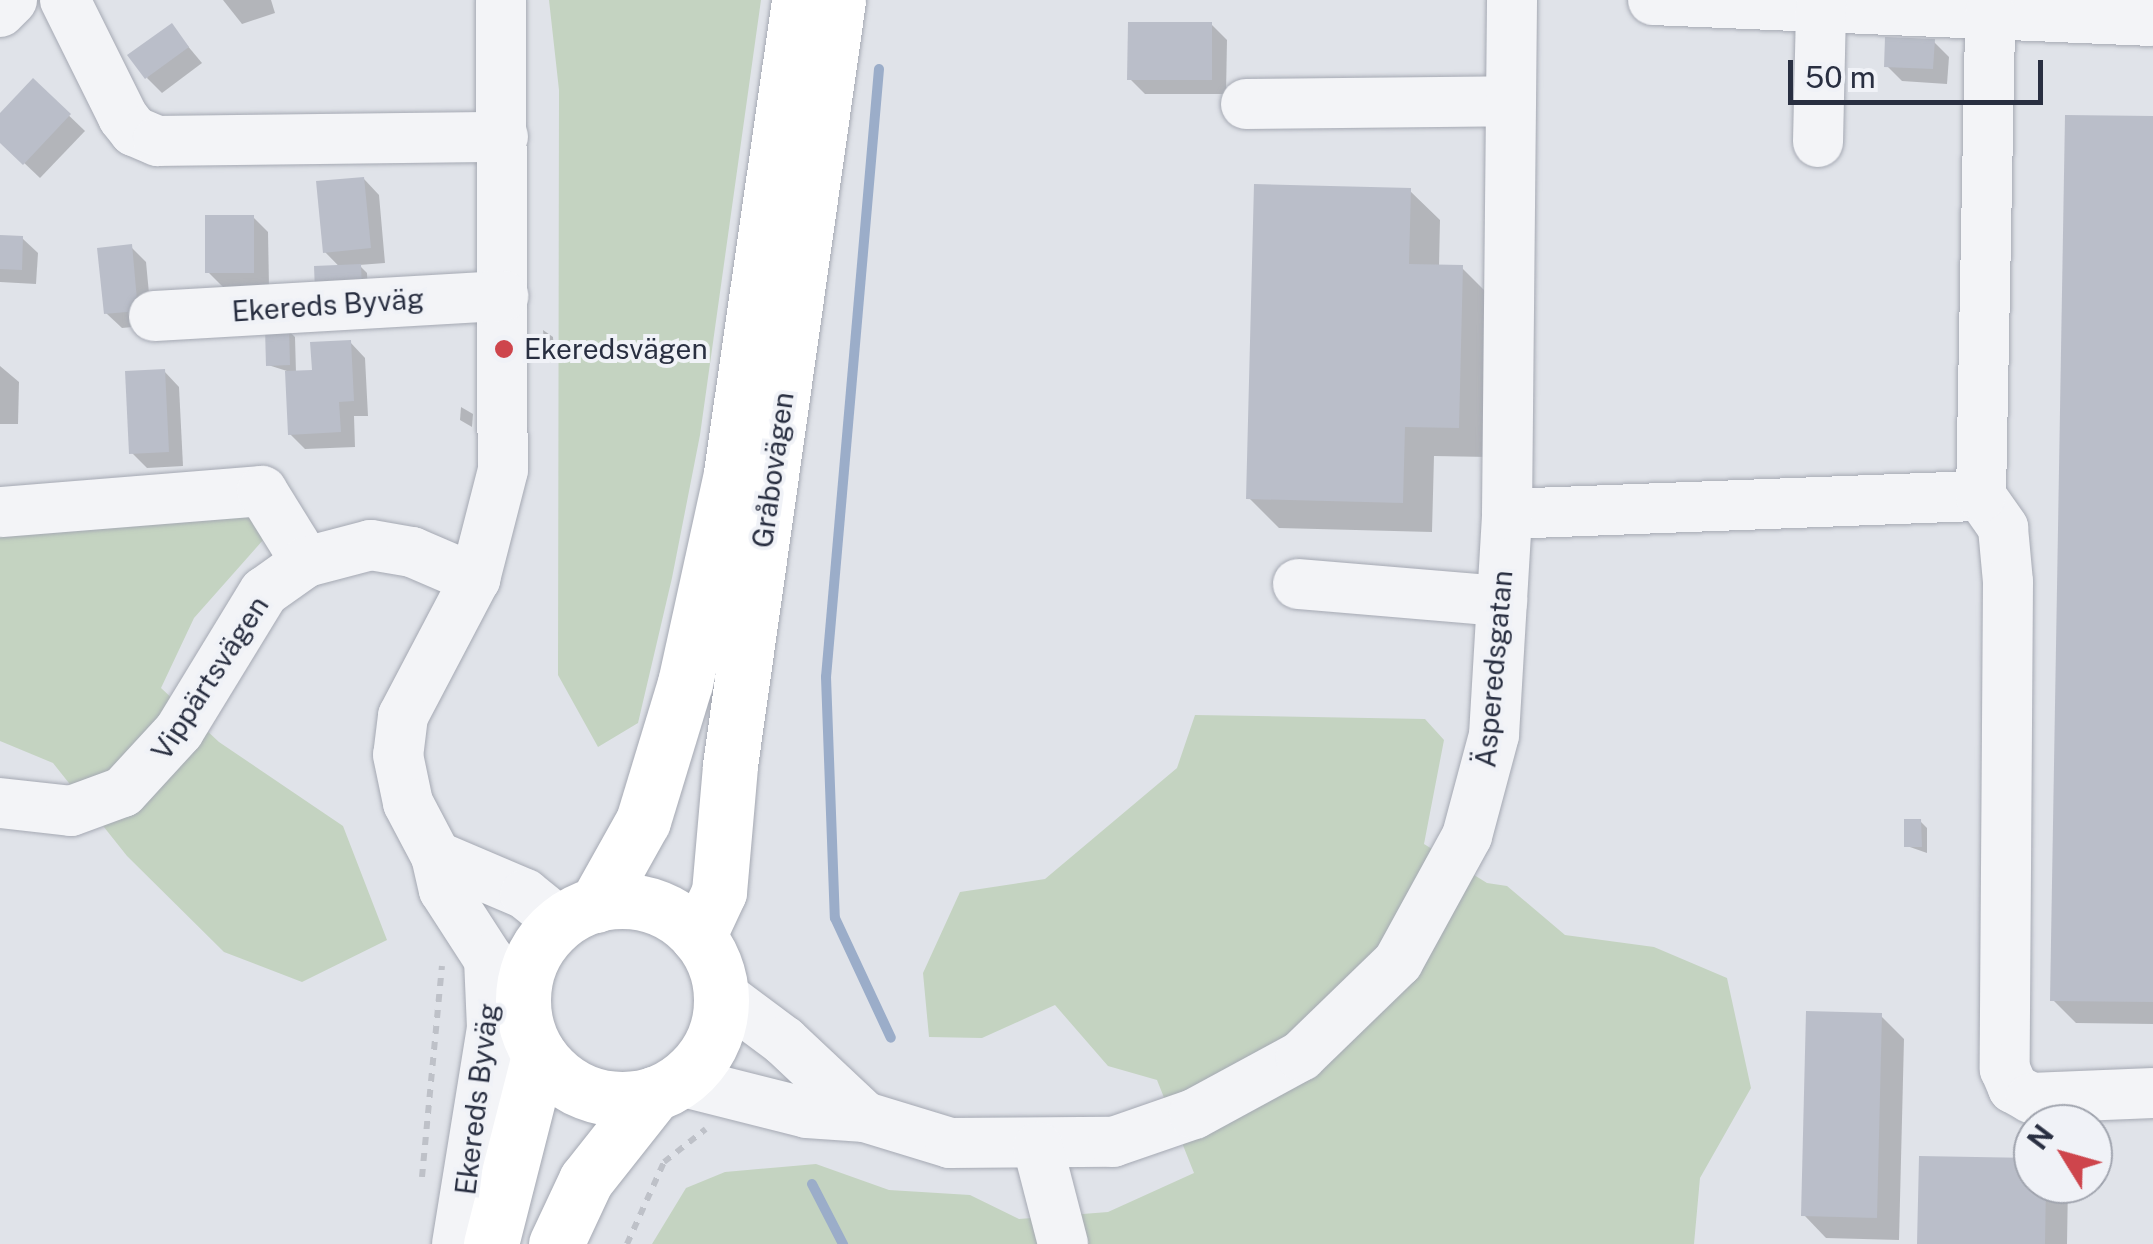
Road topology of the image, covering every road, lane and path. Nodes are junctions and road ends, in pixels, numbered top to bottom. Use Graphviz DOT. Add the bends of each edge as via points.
graph roads {
  1 [pos="12,0"];
  2 [pos="66,0"];
  3 [pos="501,0"];
  4 [pos="799,0"];
  5 [pos="838,0"];
  6 [pos="1512,0"];
  7 [pos="1653,0"];
  8 [pos="1821,6"];
  9 [pos="0,12"];
  10 [pos="1990,14"];
  11 [pos="2153,21"];
  12 [pos="1511,101"];
  13 [pos="1246,104"];
  14 [pos="503,137"];
  15 [pos="1818,142"];
  16 [pos="503,296"];
  17 [pos="154,316"];
  18 [pos="1981,496"];
  19 [pos="0,512"];
  20 [pos="1507,514"];
  21 [pos="306,562"];
  22 [pos="476,578"];
  23 [pos="1298,584"];
  24 [pos="1502,602"];
  25 [pos="0,803"];
  26 [pos="436,856"];
  27 [pos="579,914"];
  28 [pos="698,937"];
  29 [pos="489,954"];
  30 [pos="721,994"];
  31 [pos="532,1033"];
  32 [pos="667,1088"];
  33 [pos="2153,1093"];
  34 [pos="865,1117"];
  35 [pos="718,1126"];
  36 [pos="1038,1146"];
  37 [pos="457,1244"];
  38 [pos="492,1244"];
  39 [pos="556,1244"];
  40 [pos="627,1244"];
  41 [pos="1063,1244"];
  1 -- 9 [label="street"];
  2 -- 14 [label="street" via="123,117 158,142"];
  3 -- 14 [label="street, Ekereds Byväg"];
  4 -- 27 [label="main road, Gråbovägen" via="730,473 685,683 644,821"];
  5 -- 28 [label="main road, Gråbovägen" via="730,764 719,892"];
  6 -- 12 [label="street, Äsperedsgatan"];
  7 -- 8 [label="street"];
  8 -- 10 [label="street"];
  8 -- 15 [label="street"];
  10 -- 11 [label="street"];
  10 -- 18 [label="street"];
  12 -- 13 [label="street"];
  12 -- 20 [label="street, Äsperedsgatan"];
  14 -- 16 [label="street, Ekereds Byväg"];
  16 -- 17 [label="street, Ekereds Byväg"];
  16 -- 22 [label="street, Ekereds Byväg" via="503,470"];
  18 -- 20 [label="street"];
  18 -- 33 [label="street" via="2003,528 2008,582 2005,1069 2012,1088 2031,1098"];
  19 -- 21 [label="street" via="262,491"];
  20 -- 24 [label="street, Äsperedsgatan"];
  21 -- 22 [label="street, Vippärtsvägen" via="371,545 412,552"];
  21 -- 25 [label="street, Vippärtsvägen" via="264,592 179,731 123,792 72,811"];
  22 -- 26 [label="street, Ekereds Byväg" via="402,716 402,779 414,819"];
  23 -- 24 [label="street"];
  24 -- 36 [label="street, Äsperedsgatan" via="1484,777 1467,836 1398,962 1301,1056 1254,1084 1145,1132"];
  26 -- 27 [label="street"];
  26 -- 29 [label="street, Ekereds Byväg" via="444,890"];
  27 -- 28 [label="main road" via="652,906"];
  27 -- 31 [label="main road" via="531,962"];
  28 -- 30 [label="main road"];
  29 -- 31 [label="street, Ekereds Byväg"];
  29 -- 37 [label="street, Ekereds Byväg" via="492,1028"];
  30 -- 32 [label="main road" via="711,1043"];
  30 -- 34 [label="street, Äsperedsgatan" via="807,1060"];
  31 -- 32 [label="main road" via="590,1094"];
  31 -- 38 [label="main road"];
  32 -- 34 [label="street, Äsperedsgatan"];
  32 -- 39 [label="main road" via="586,1180"];
  34 -- 36 [label="street, Äsperedsgatan" via="950,1143"];
  35 -- 40 [label="path" via="664,1162"];
  36 -- 41 [label="street"];
}
